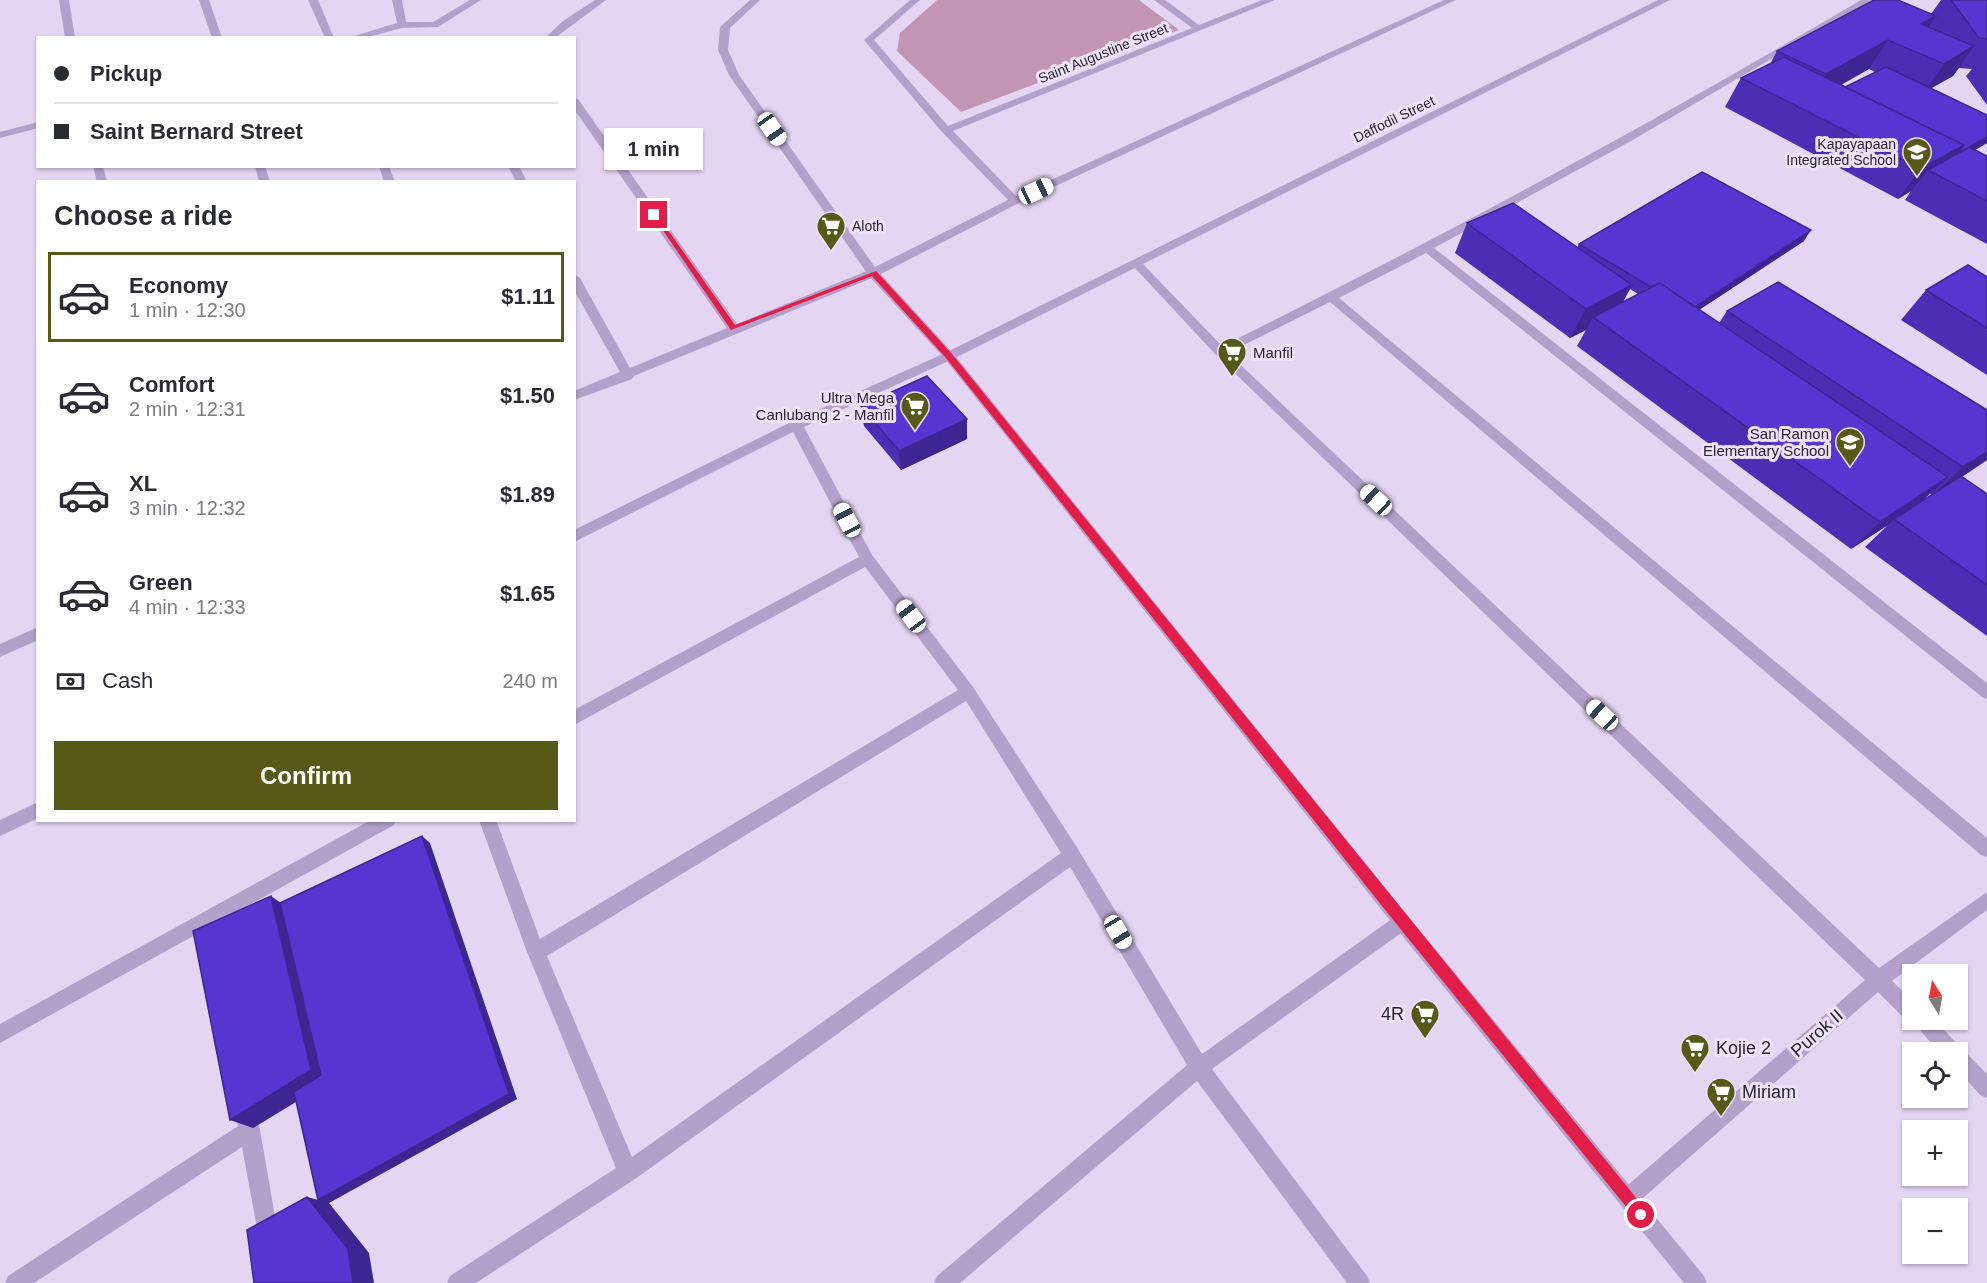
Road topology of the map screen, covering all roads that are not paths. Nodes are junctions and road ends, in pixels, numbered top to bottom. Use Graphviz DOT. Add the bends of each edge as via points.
graph roads {
  1 [pos="64,0"];
  2 [pos="204,0"];
  3 [pos="313,0"];
  4 [pos="397,0"];
  5 [pos="476,0"];
  6 [pos="602,0"];
  7 [pos="755,0"];
  8 [pos="915,0"];
  9 [pos="1159,0"];
  10 [pos="1270,0"];
  11 [pos="1451,0"];
  12 [pos="1665,0"];
  13 [pos="1867,0"];
  14 [pos="402,25"];
  15 [pos="435,25"];
  16 [pos="1199,29"];
  17 [pos="70,36"];
  18 [pos="217,36"];
  19 [pos="329,36"];
  20 [pos="359,36"];
  21 [pos="441,36"];
  22 [pos="551,36"];
  23 [pos="576,104"];
  24 [pos="36,126"];
  25 [pos="946,130"];
  26 [pos="0,135"];
  27 [pos="1015,201"];
  28 [pos="1427,248"];
  29 [pos="1136,263"];
  30 [pos="873,273"];
  31 [pos="576,282"];
  32 [pos="1332,298"];
  33 [pos="733,328"];
  34 [pos="1220,352"];
  35 [pos="949,356"];
  36 [pos="628,376"];
  37 [pos="576,395"];
  38 [pos="796,425"];
  39 [pos="576,536"];
  40 [pos="867,558"];
  41 [pos="36,634"];
  42 [pos="0,651"];
  43 [pos="968,692"];
  44 [pos="1987,692"];
  45 [pos="576,717"];
  46 [pos="36,810"];
  47 [pos="385,822"];
  48 [pos="488,822"];
  49 [pos="0,828"];
  50 [pos="1987,849"];
  51 [pos="1072,855"];
  52 [pos="1987,900"];
  53 [pos="1402,922"];
  54 [pos="536,952"];
  55 [pos="1880,979"];
  56 [pos="1902,1002"];
  57 [pos="1931,1030"];
  58 [pos="0,1034"];
  59 [pos="1942,1042"];
  60 [pos="1199,1067"];
  61 [pos="1968,1068"];
  62 [pos="1987,1088"];
  63 [pos="243,1095"];
  64 [pos="250,1130"];
  65 [pos="628,1172"];
  66 [pos="1628,1198"];
  67 [pos="271,1260"];
  68 [pos="15,1283"];
  69 [pos="457,1283"];
  70 [pos="944,1283"];
  71 [pos="1360,1283"];
  72 [pos="1697,1283"];
  1 -- 17 [label="street"];
  2 -- 18 [label="street"];
  3 -- 19 [label="street"];
  4 -- 14 [label="street"];
  5 -- 15 [label="street"];
  6 -- 22 [label="street"];
  7 -- 30 [label="street" via="725,27 723,50 734,75"];
  8 -- 25 [label="street" via="869,40"];
  9 -- 16 [label="street"];
  10 -- 16 [label="street, Saint Augustine Street"];
  11 -- 27 [label="street"];
  12 -- 29 [label="street, Daffodil Street"];
  13 -- 28 [label="street" via="1699,101"];
  14 -- 15 [label="street"];
  14 -- 20 [label="street"];
  15 -- 21 [label="street"];
  16 -- 25 [label="street, Saint Augustine Street"];
  23 -- 33 [label="street"];
  24 -- 26 [label="street"];
  25 -- 27 [label="street"];
  27 -- 30 [label="street"];
  28 -- 32 [label="street"];
  28 -- 44 [label="street"];
  29 -- 34 [label="street"];
  29 -- 35 [label="street, Daffodil Street"];
  30 -- 33 [label="street"];
  30 -- 35 [label="street"];
  31 -- 36 [label="street"];
  32 -- 34 [label="street"];
  32 -- 50 [label="street"];
  33 -- 36 [label="street"];
  34 -- 55 [label="street"];
  35 -- 38 [label="street, Daffodil Street"];
  35 -- 53 [label="street"];
  36 -- 37 [label="street"];
  38 -- 39 [label="street, Daffodil Street"];
  38 -- 40 [label="street"];
  40 -- 43 [label="street"];
  40 -- 45 [label="street"];
  41 -- 42 [label="street"];
  43 -- 51 [label="street"];
  43 -- 54 [label="street"];
  46 -- 49 [label="street"];
  47 -- 58 [label="street" via="206,929"];
  48 -- 54 [label="street"];
  51 -- 60 [label="street"];
  51 -- 65 [label="street"];
  52 -- 55 [label="street, Purok II"];
  53 -- 60 [label="street"];
  53 -- 66 [label="street"];
  54 -- 65 [label="street"];
  55 -- 56 [label="street"];
  55 -- 66 [label="street, Purok II"];
  57 -- 59 [label="street"];
  60 -- 70 [label="street"];
  60 -- 71 [label="street"];
  61 -- 62 [label="street"];
  63 -- 64 [label="street"];
  64 -- 67 [label="street"];
  64 -- 68 [label="street"];
  65 -- 69 [label="street"];
  66 -- 72 [label="street"];
}
